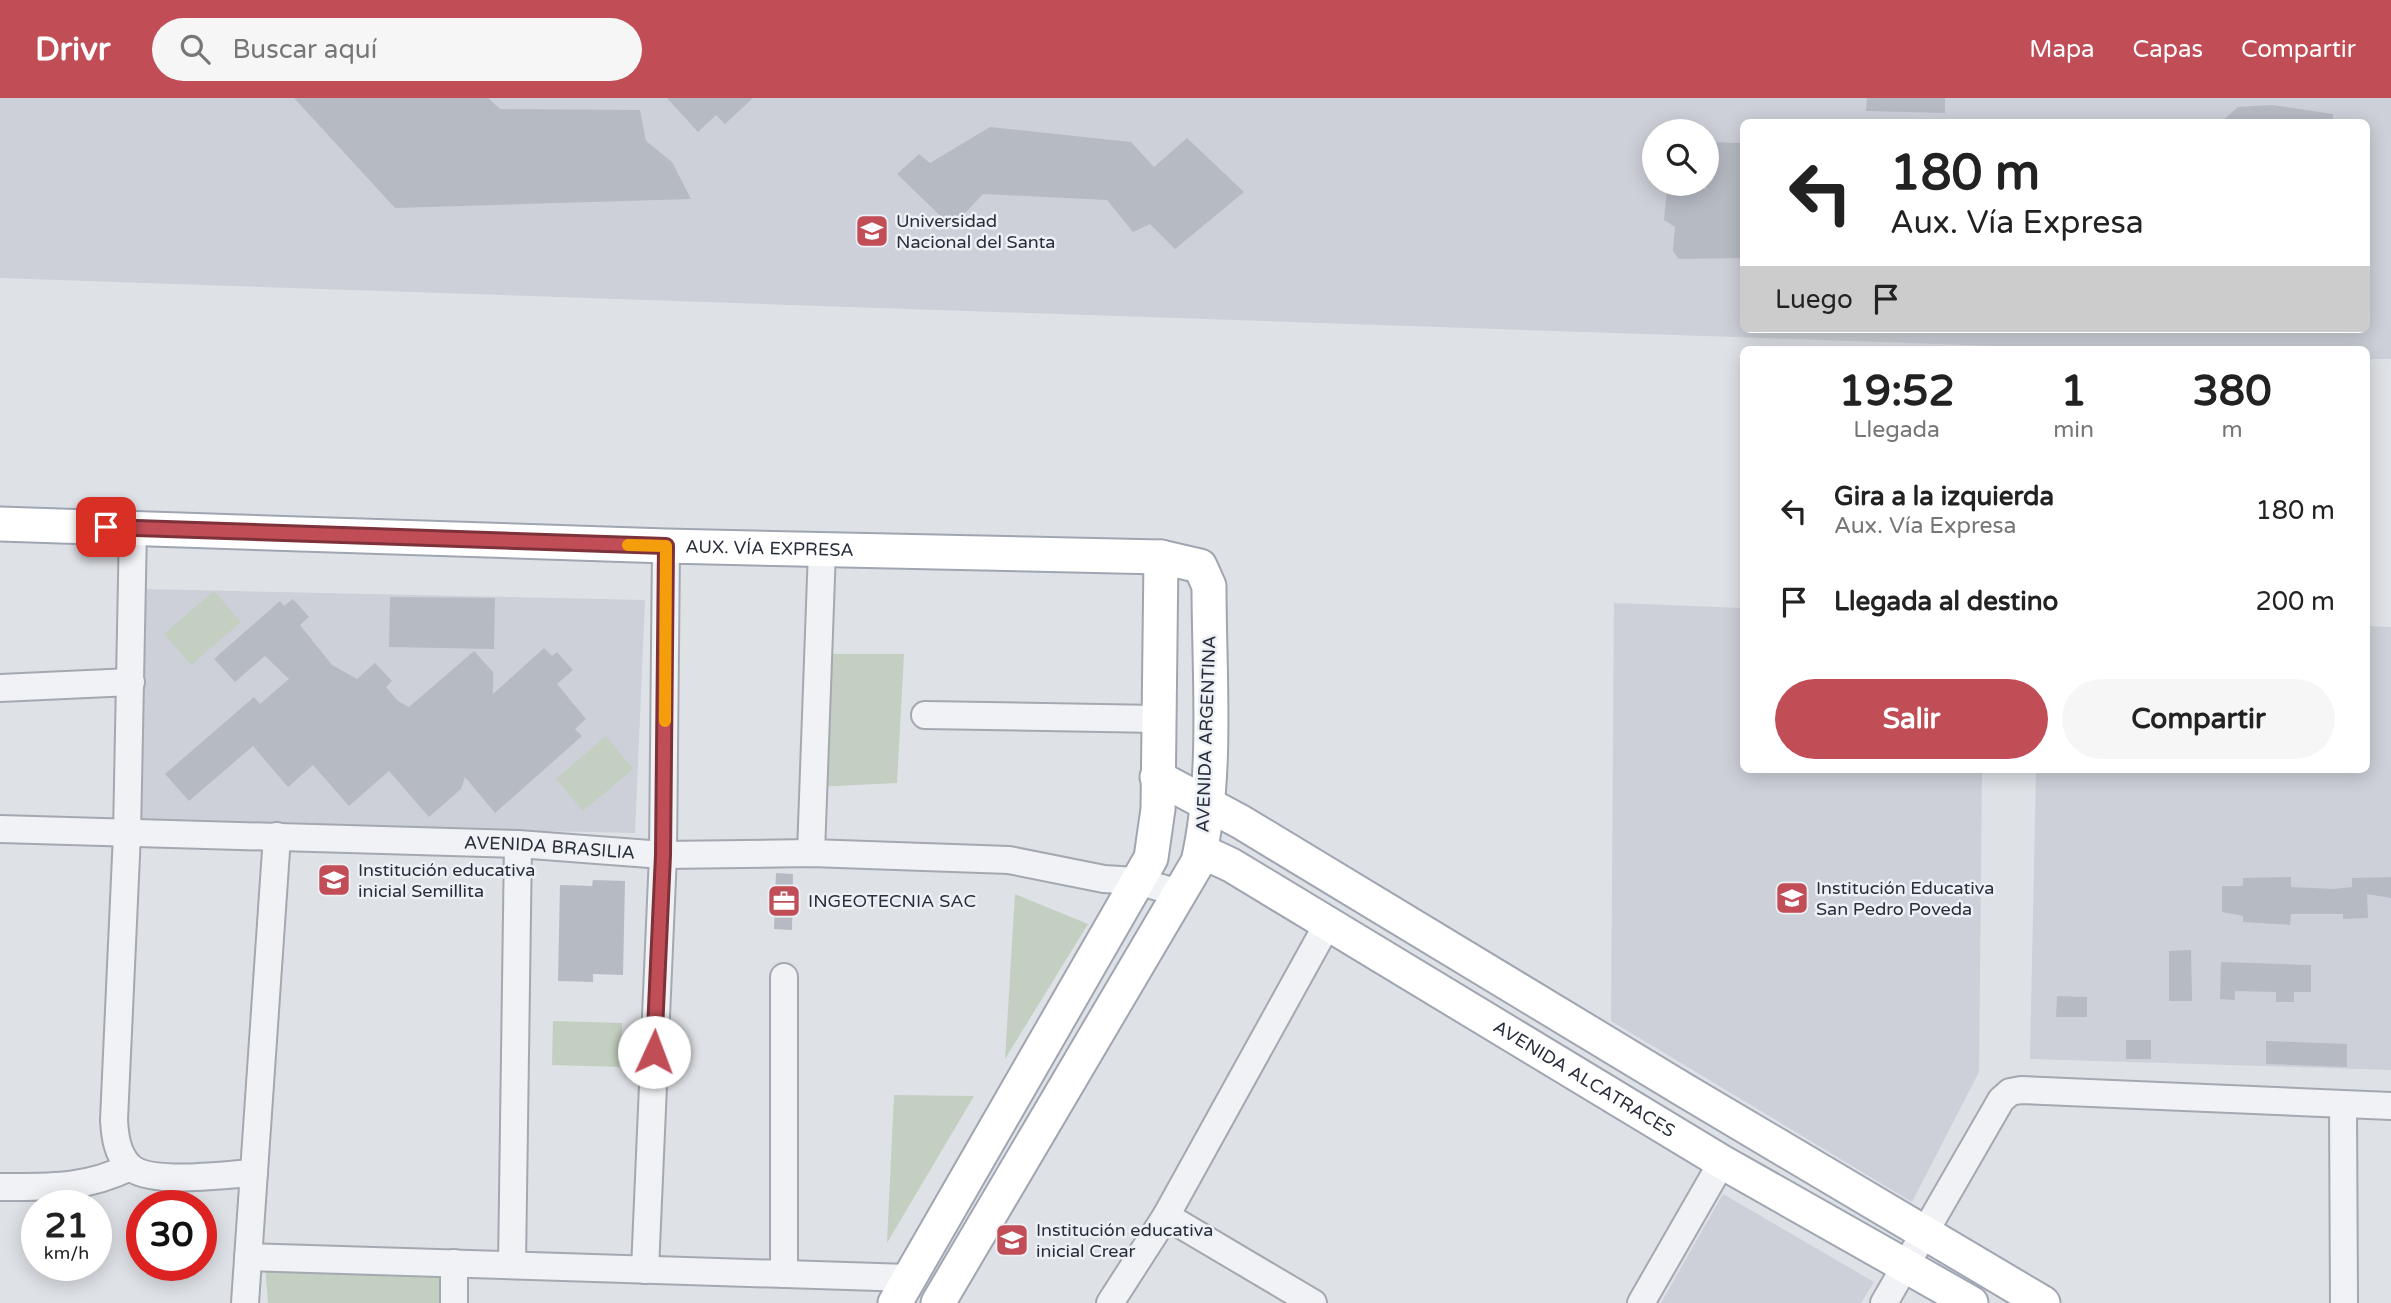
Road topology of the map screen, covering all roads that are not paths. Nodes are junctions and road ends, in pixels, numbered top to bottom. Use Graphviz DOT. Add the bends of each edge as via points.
graph roads {
  1 [pos="0,524"];
  2 [pos="133,528"];
  3 [pos="666,546"];
  4 [pos="822,550"];
  5 [pos="1161,558"];
  6 [pos="131,682"];
  7 [pos="0,688"];
  8 [pos="925,715"];
  9 [pos="1158,719"];
  10 [pos="1157,777"];
  11 [pos="1208,804"];
  12 [pos="0,829"];
  13 [pos="127,834"];
  14 [pos="277,836"];
  15 [pos="519,844"];
  16 [pos="1201,851"];
  17 [pos="811,853"];
  18 [pos="663,855"];
  19 [pos="1144,870"];
  20 [pos="1179,893"];
  21 [pos="1327,925"];
  22 [pos="784,977"];
  23 [pos="2343,1105"];
  24 [pos="2391,1106"];
  25 [pos="1722,1162"];
  26 [pos="130,1167"];
  27 [pos="254,1173"];
  28 [pos="0,1187"];
  29 [pos="1166,1216"];
  30 [pos="1926,1234"];
  31 [pos="248,1257"];
  32 [pos="454,1263"];
  33 [pos="513,1265"];
  34 [pos="1908,1265"];
  35 [pos="645,1269"];
  36 [pos="783,1274"];
  37 [pos="902,1290"];
  38 [pos="245,1303"];
  39 [pos="454,1303"];
  40 [pos="938,1303"];
  41 [pos="1110,1303"];
  42 [pos="1313,1303"];
  43 [pos="1641,1303"];
  44 [pos="1884,1303"];
  45 [pos="1971,1303"];
  46 [pos="2043,1303"];
  47 [pos="2344,1303"];
  1 -- 2 [label="main road, AUX. VÍA EXPRESA"];
  2 -- 3 [label="main road, AUX. VÍA EXPRESA"];
  2 -- 6 [label="street"];
  3 -- 4 [label="main road, AUX. VÍA EXPRESA"];
  3 -- 18 [label="street"];
  4 -- 5 [label="main road, AUX. VÍA EXPRESA"];
  4 -- 17 [label="street"];
  5 -- 9 [label="main road"];
  5 -- 11 [label="main road, AVENIDA ARGENTINA" via="1200,566 1209,586"];
  6 -- 7 [label="street"];
  6 -- 13 [label="street"];
  8 -- 9 [label="street"];
  9 -- 10 [label="main road"];
  10 -- 11 [label="main road"];
  10 -- 19 [label="main road" via="1158,809"];
  11 -- 16 [label="main road, AVENIDA ARGENTINA"];
  11 -- 30 [label="main road"];
  12 -- 13 [label="street, AVENIDA BRASILIA"];
  13 -- 14 [label="street, AVENIDA BRASILIA"];
  13 -- 26 [label="street" via="114,1120 116,1144"];
  14 -- 15 [label="street, AVENIDA BRASILIA"];
  14 -- 27 [label="street"];
  15 -- 18 [label="street, AVENIDA BRASILIA"];
  15 -- 33 [label="street"];
  16 -- 20 [label="main road, AVENIDA ARGENTINA"];
  16 -- 21 [label="main road, AVENIDA ALCATRACES"];
  17 -- 18 [label="street, AVENIDA BRASILIA"];
  17 -- 19 [label="street, AVENIDA BRASILIA" via="1009,860 1104,879"];
  18 -- 35 [label="street"];
  19 -- 20 [label="street, AVENIDA BRASILIA"];
  19 -- 37 [label="main road"];
  20 -- 40 [label="main road, AVENIDA ARGENTINA"];
  21 -- 25 [label="main road, AVENIDA ALCATRACES"];
  21 -- 29 [label="street"];
  22 -- 36 [label="street"];
  23 -- 24 [label="street"];
  23 -- 30 [label="street" via="2010,1092 2001,1100"];
  23 -- 47 [label="street"];
  25 -- 34 [label="main road, AVENIDA ALCATRACES"];
  25 -- 43 [label="street"];
  26 -- 27 [label="street" via="167,1177"];
  26 -- 28 [label="street" via="101,1181"];
  27 -- 31 [label="street"];
  29 -- 41 [label="street"];
  29 -- 42 [label="street"];
  30 -- 34 [label="street"];
  30 -- 46 [label="main road"];
  31 -- 32 [label="street"];
  31 -- 38 [label="street"];
  32 -- 33 [label="street"];
  32 -- 39 [label="street"];
  33 -- 35 [label="street"];
  34 -- 44 [label="street"];
  34 -- 45 [label="main road, AVENIDA ALCATRACES"];
  35 -- 36 [label="street"];
  36 -- 37 [label="street"];
}
